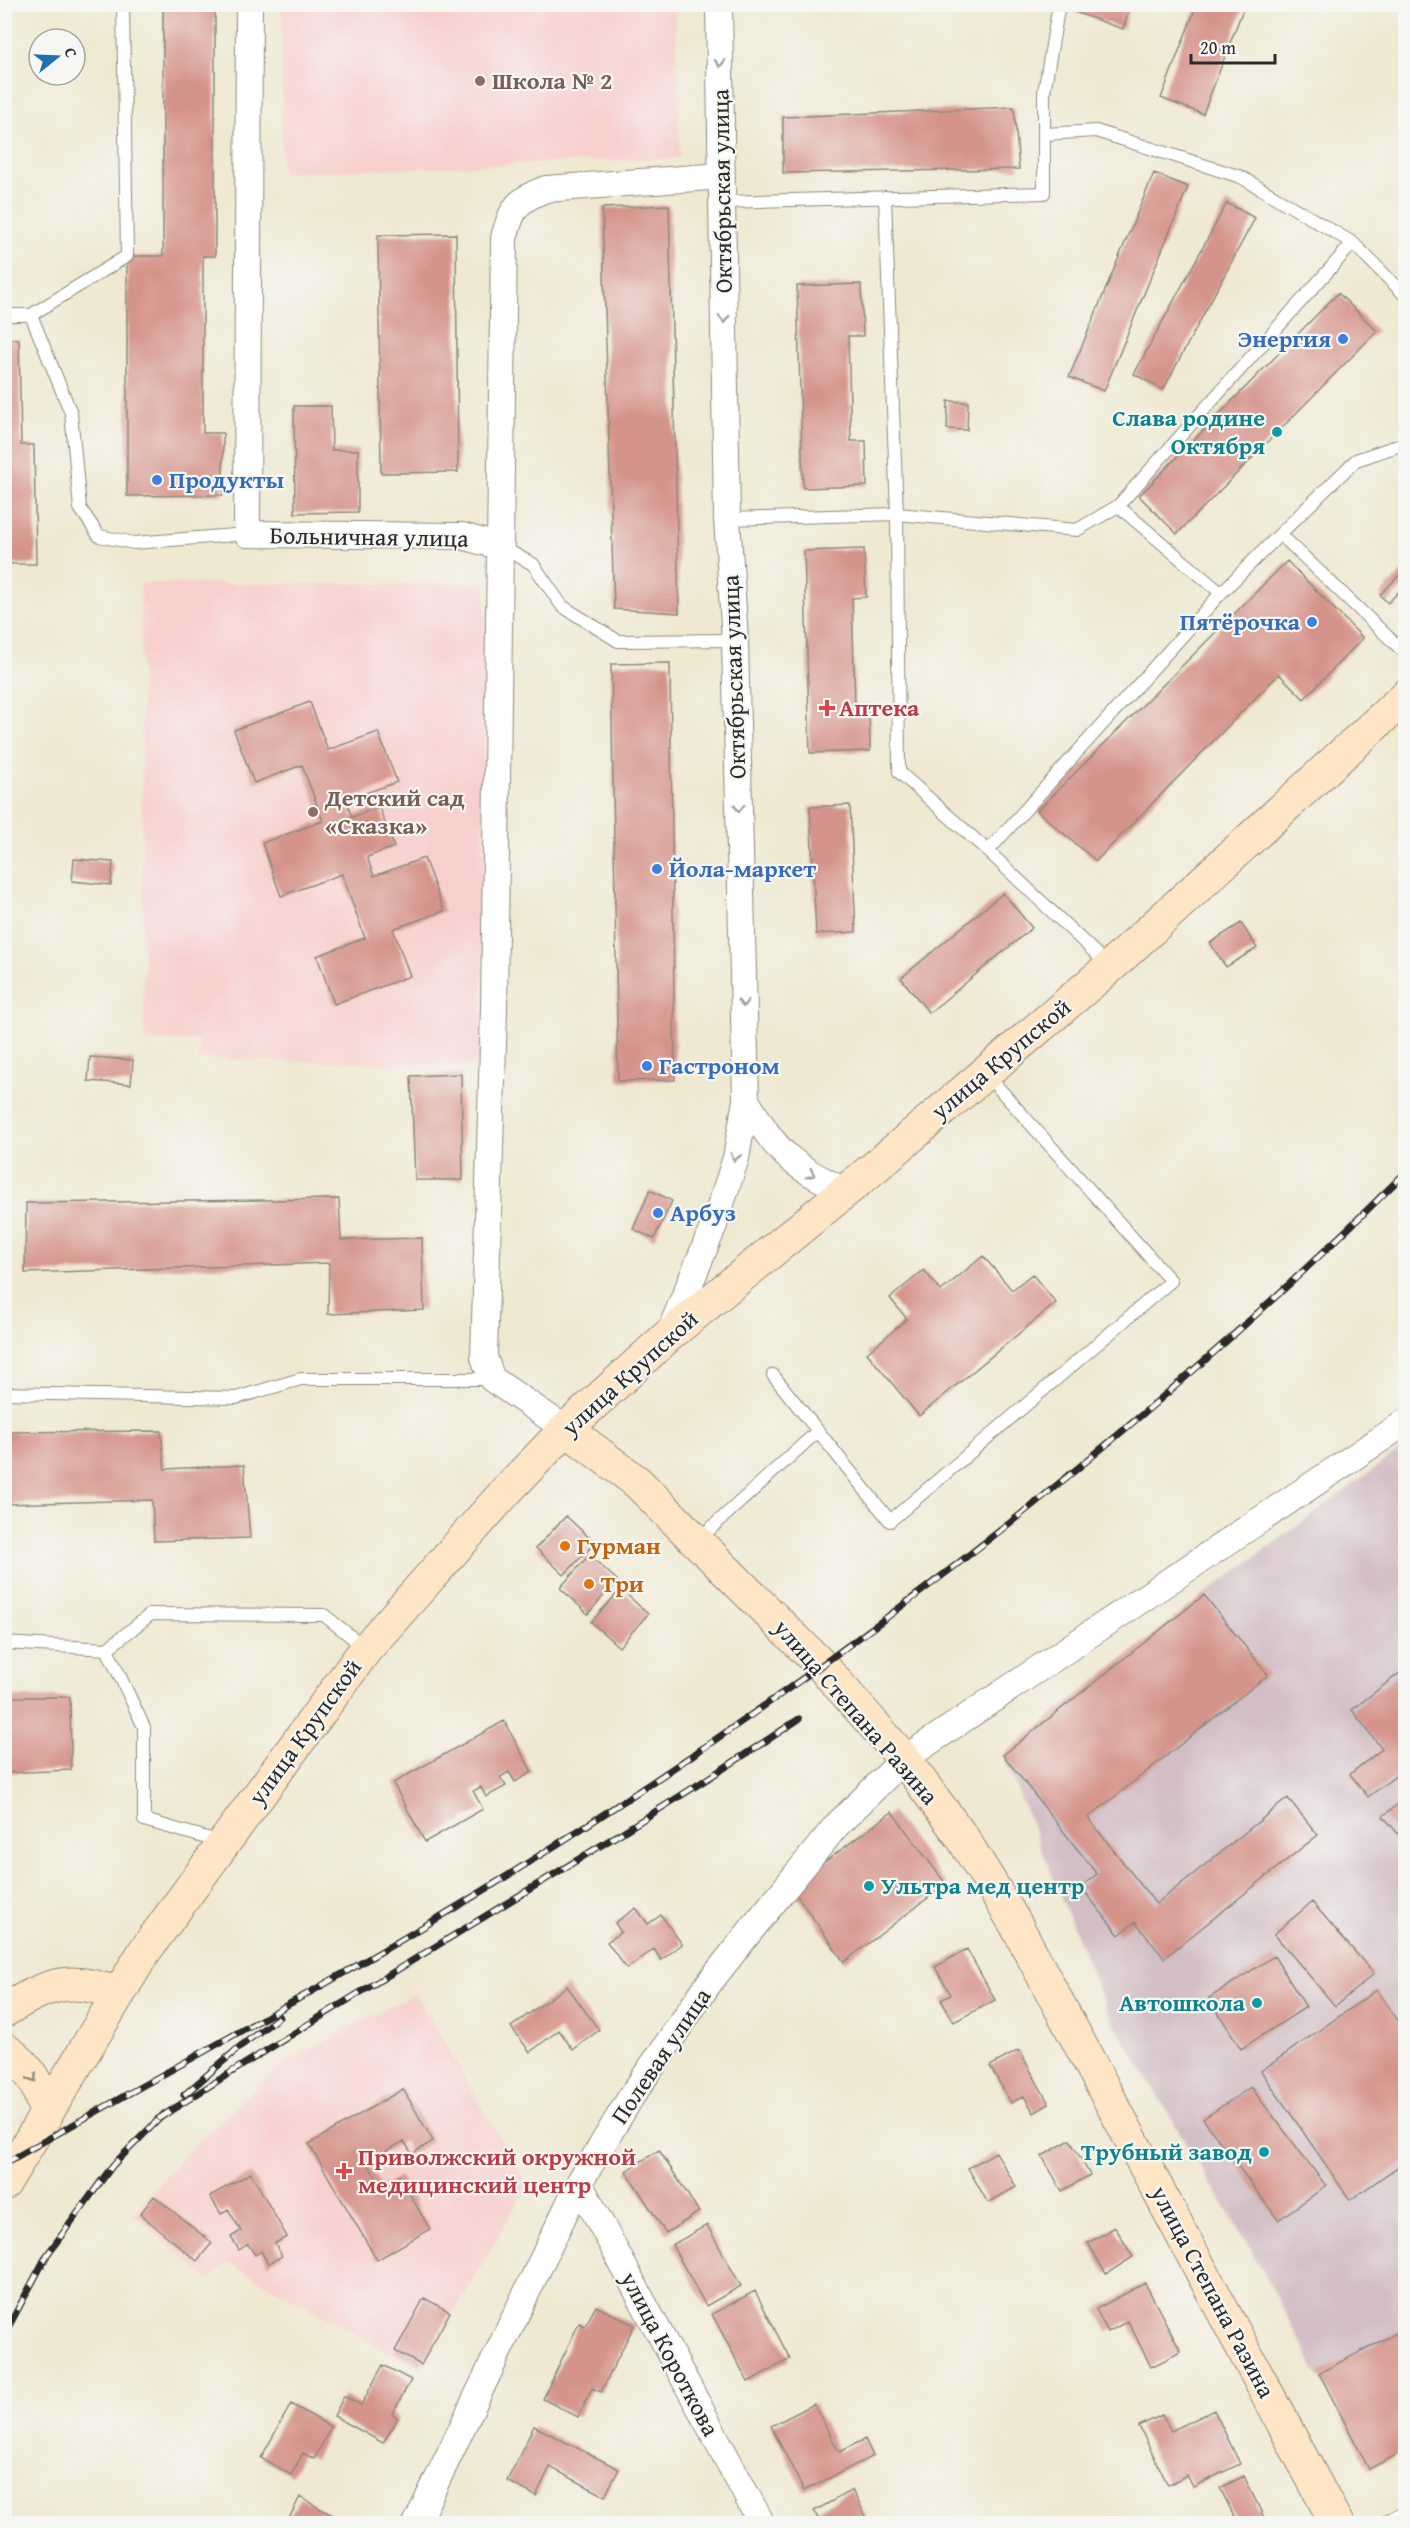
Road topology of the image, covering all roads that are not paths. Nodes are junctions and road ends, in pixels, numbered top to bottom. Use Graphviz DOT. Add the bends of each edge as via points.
graph roads {
  1 [pos="123,4"];
  2 [pos="249,4"];
  3 [pos="719,4"];
  4 [pos="1059,4"];
  5 [pos="1045,134"];
  6 [pos="722,176"];
  7 [pos="885,197"];
  8 [pos="723,202"];
  9 [pos="1353,243"];
  10 [pos="1406,296"];
  11 [pos="4,315"];
  12 [pos="31,315"];
  13 [pos="1404,443"];
  14 [pos="1118,506"];
  15 [pos="897,514"];
  16 [pos="727,519"];
  17 [pos="247,534"];
  18 [pos="1280,534"];
  19 [pos="501,547"];
  20 [pos="1221,593"];
  21 [pos="735,640"];
  22 [pos="1406,654"];
  23 [pos="1406,696"];
  24 [pos="988,850"];
  25 [pos="1110,967"];
  26 [pos="985,1073"];
  27 [pos="746,1100"];
  28 [pos="845,1191"];
  29 [pos="668,1336"];
  30 [pos="773,1375"];
  31 [pos="492,1379"];
  32 [pos="4,1393"];
  33 [pos="1406,1422"];
  34 [pos="566,1429"];
  35 [pos="818,1431"];
  36 [pos="698,1540"];
  37 [pos="4,1643"];
  38 [pos="107,1649"];
  39 [pos="366,1649"];
  40 [pos="904,1759"];
  41 [pos="224,1843"];
  42 [pos="118,1994"];
  43 [pos="4,2011"];
  44 [pos="4,2049"];
  45 [pos="46,2116"];
  46 [pos="579,2183"];
  47 [pos="4,2184"];
  48 [pos="1406,2511"];
  49 [pos="416,2523"];
  50 [pos="762,2523"];
  51 [pos="1337,2523"];
  52 [pos="1381,2523"];
  1 -- 12 [label="lane" via="127,256"];
  2 -- 17 [label="street, Больничная улица"];
  3 -- 6 [label="street, Октябрьская улица, one-way"];
  4 -- 5 [label="lane" via="1044,92"];
  5 -- 7 [label="lane" via="1044,193"];
  5 -- 9 [label="lane" via="1096,131 1241,177"];
  6 -- 8 [label="street, Октябрьская улица"];
  6 -- 19 [label="street, Больничная улица" via="546,189 525,196 511,213 504,238"];
  7 -- 8 [label="lane"];
  7 -- 15 [label="lane"];
  8 -- 16 [label="street, Октябрьская улица, one-way"];
  9 -- 10 [label="lane"];
  9 -- 14 [label="lane"];
  11 -- 12 [label="lane"];
  12 -- 17 [label="lane" via="71,413 81,508 99,536 134,543"];
  13 -- 18 [label="lane" via="1356,460"];
  14 -- 15 [label="lane" via="1077,530"];
  14 -- 20 [label="lane"];
  15 -- 16 [label="lane"];
  15 -- 24 [label="lane" via="899,772"];
  16 -- 21 [label="street, Октябрьская улица"];
  17 -- 19 [label="street, Больничная улица" via="462,536"];
  18 -- 20 [label="lane"];
  18 -- 22 [label="lane"];
  19 -- 21 [label="lane" via="533,564 562,606 618,641"];
  19 -- 31 [label="street" via="484,1357"];
  20 -- 24 [label="lane"];
  21 -- 27 [label="street, Октябрьская улица, one-way"];
  23 -- 25 [label="street, улица Крупской"];
  24 -- 25 [label="lane"];
  25 -- 26 [label="street, улица Крупской"];
  26 -- 28 [label="street, улица Крупской"];
  26 -- 35 [label="lane" via="1171,1281 890,1521"];
  27 -- 28 [label="street, one-way" via="770,1140 800,1169"];
  27 -- 29 [label="street, Октябрьская улица, one-way" via="736,1158 714,1225"];
  28 -- 29 [label="street, улица Крупской"];
  29 -- 34 [label="street, улица Крупской"];
  30 -- 35 [label="lane"];
  31 -- 32 [label="lane" via="301,1379 236,1398"];
  31 -- 34 [label="street"];
  33 -- 40 [label="street, Полевая улица"];
  34 -- 36 [label="street, улица Степана Разина" via="637,1482"];
  34 -- 39 [label="street, улица Крупской" via="464,1536"];
  35 -- 36 [label="lane"];
  36 -- 40 [label="street, улица Степана Разина" via="821,1665"];
  37 -- 38 [label="lane"];
  38 -- 39 [label="lane" via="151,1614 324,1615"];
  38 -- 41 [label="lane" via="144,1727 144,1820"];
  39 -- 41 [label="street, улица Крупской"];
  40 -- 46 [label="street, Полевая улица" via="836,1826 709,1983 631,2097"];
  40 -- 51 [label="street, улица Степана Разина" via="962,1837 1015,1923"];
  41 -- 42 [label="street, улица Крупской"];
  42 -- 43 [label="street" via="91,1984 70,1983 39,1991"];
  42 -- 45 [label="street, улица Крупской"];
  44 -- 45 [label="street, one-way" via="23,2062 40,2089"];
  45 -- 47 [label="street, улица Крупской"];
  46 -- 49 [label="street, Полевая улица"];
  46 -- 50 [label="street, улица Короткова"];
  48 -- 52 [label="lane"];
}
